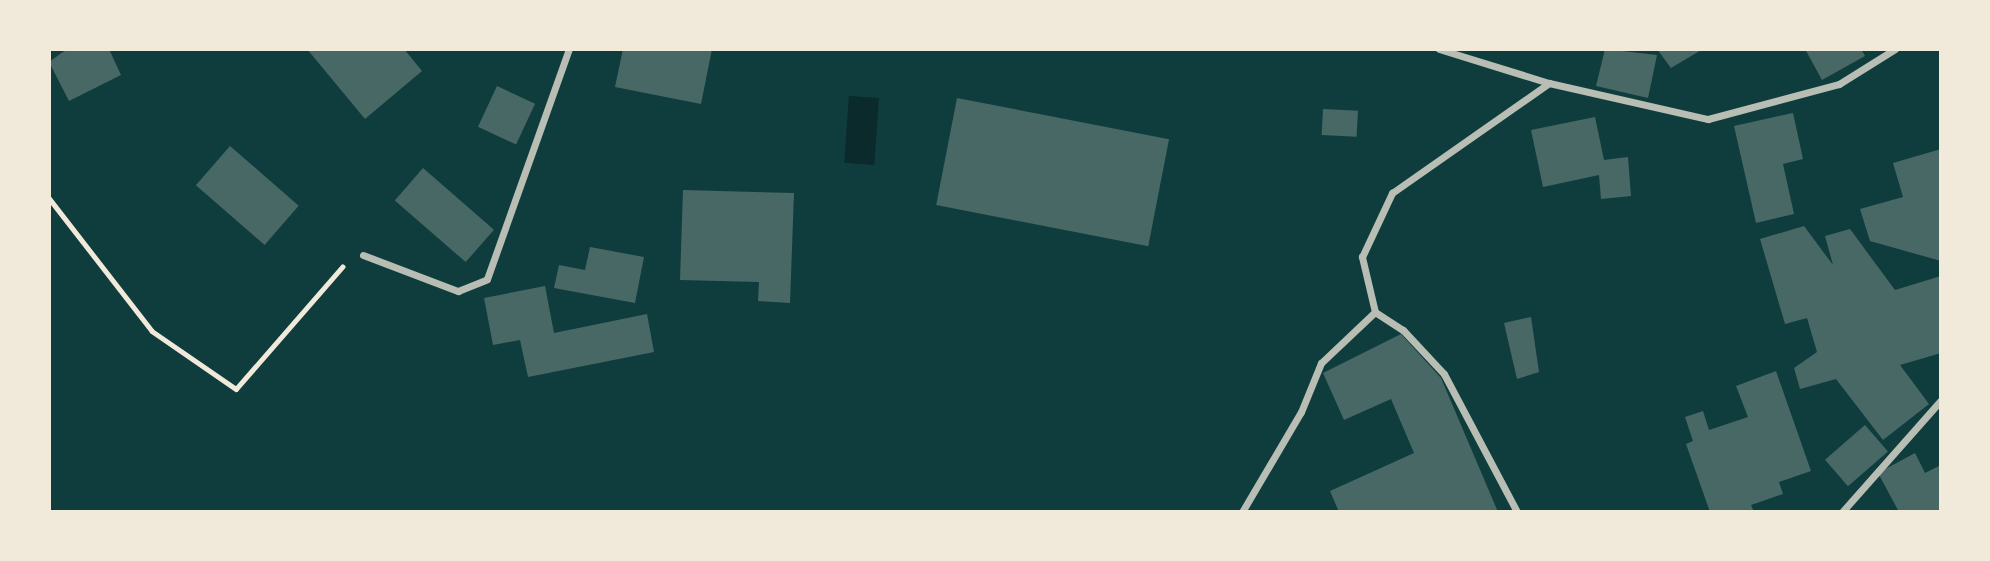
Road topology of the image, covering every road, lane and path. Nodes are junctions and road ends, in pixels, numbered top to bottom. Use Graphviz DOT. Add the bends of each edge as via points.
graph roads {
  1 [pos="569,49"];
  2 [pos="1439,49"];
  3 [pos="1895,49"];
  4 [pos="1549,83"];
  5 [pos="49,198"];
  6 [pos="363,255"];
  7 [pos="1376,312"];
  8 [pos="1941,400"];
  9 [pos="1242,512"];
  10 [pos="1517,512"];
  11 [pos="1842,512"];
  1 -- 6 [label="street" via="487,279 458,291"];
  2 -- 4 [label="street"];
  3 -- 4 [label="street" via="1839,84 1708,119"];
  4 -- 7 [label="street" via="1392,193 1362,257"];
  5 -- 6 [label="path" via="152,331 236,389 349,260"];
  7 -- 9 [label="street" via="1321,363 1301,412"];
  7 -- 10 [label="street" via="1403,330 1444,374"];
  8 -- 11 [label="street"];
}
